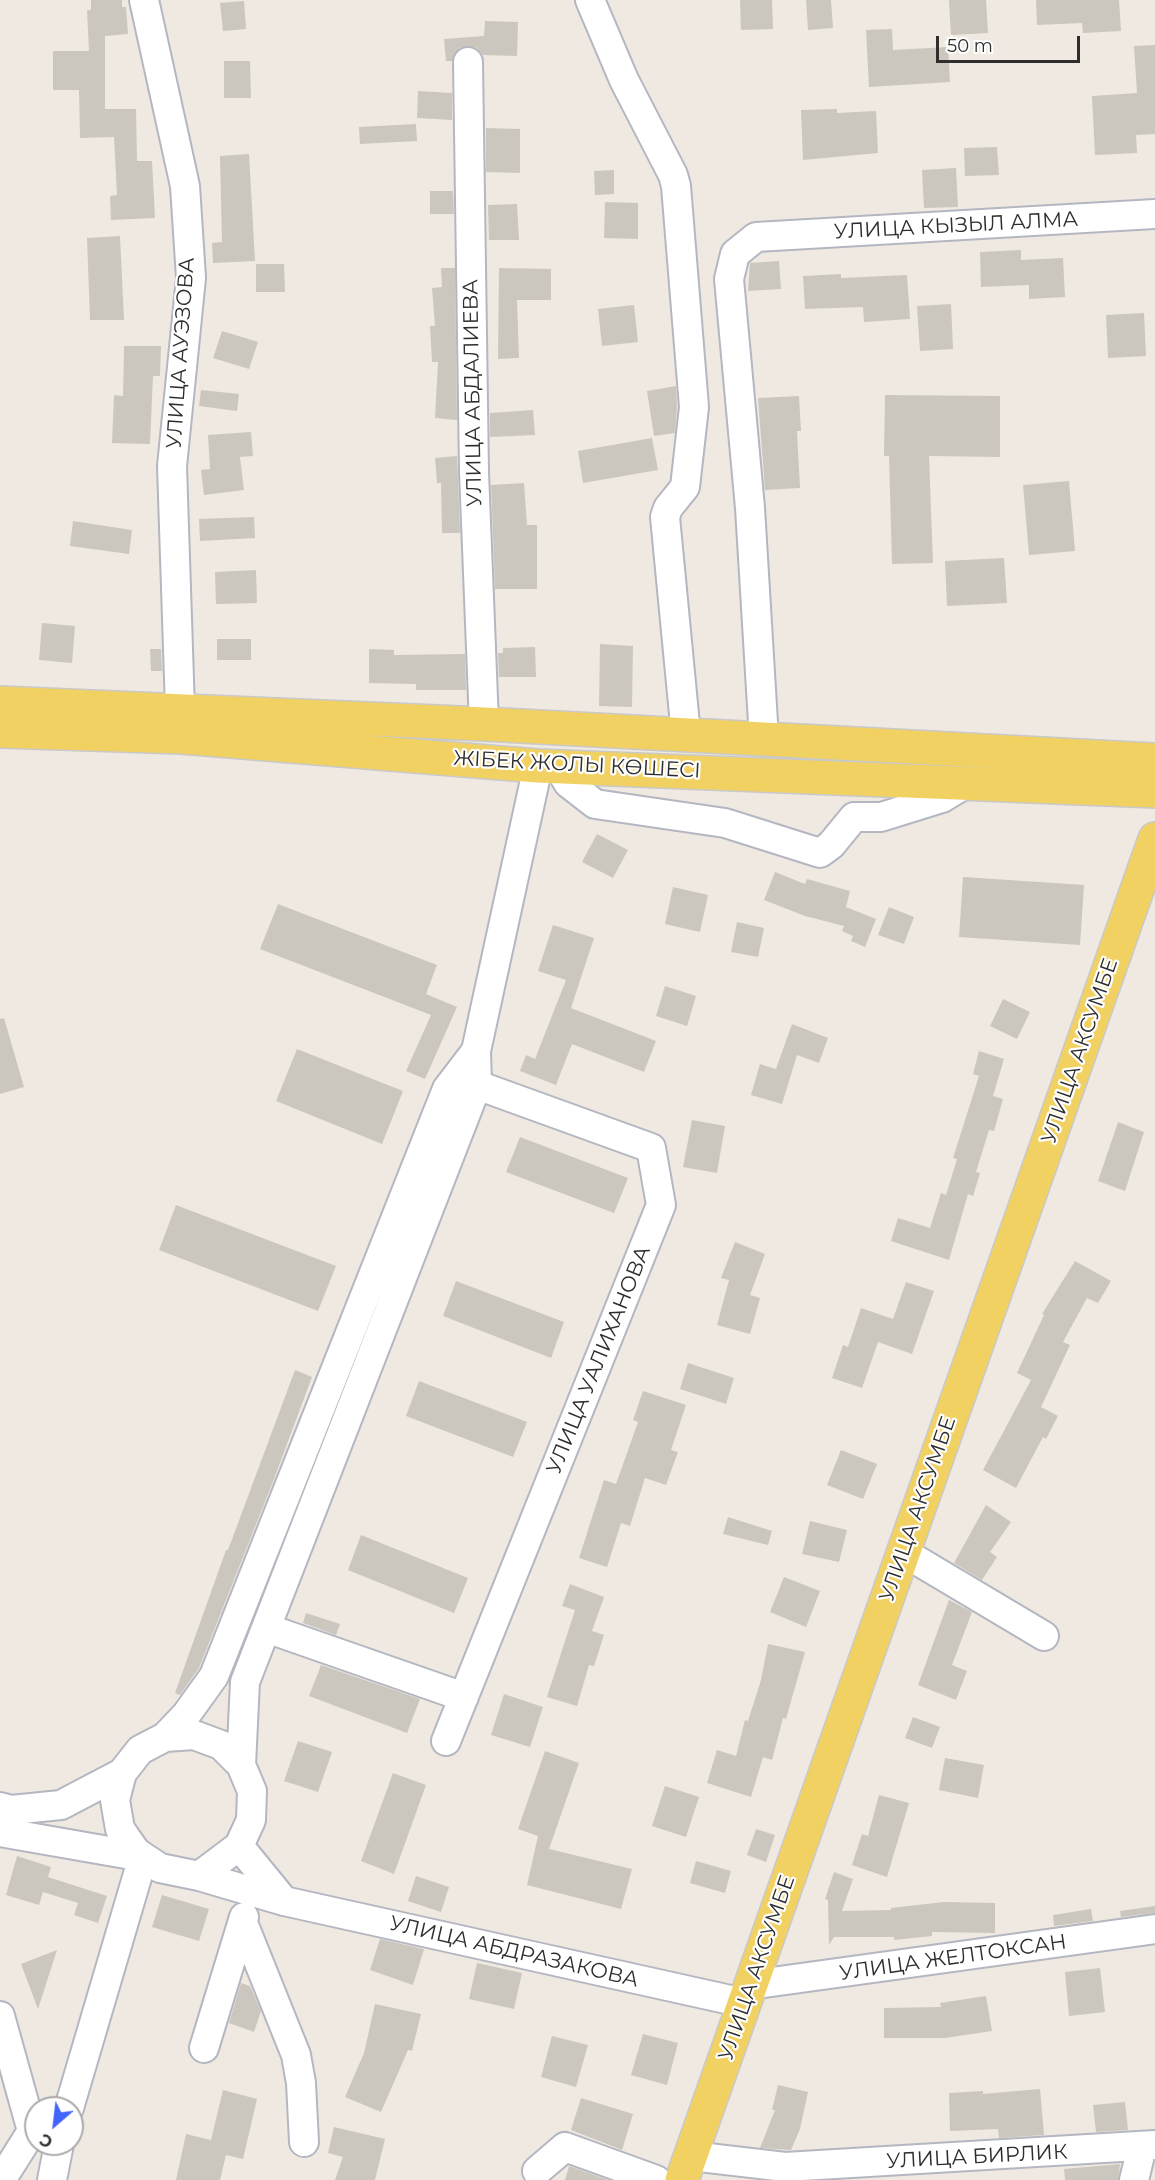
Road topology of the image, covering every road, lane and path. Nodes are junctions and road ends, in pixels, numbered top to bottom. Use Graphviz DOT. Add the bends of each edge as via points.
graph roads {
  1 [pos="144,0"];
  2 [pos="590,0"];
  3 [pos="468,62"];
  4 [pos="1155,214"];
  5 [pos="0,703"];
  6 [pos="180,710"];
  7 [pos="484,724"];
  8 [pos="0,731"];
  9 [pos="686,735"];
  10 [pos="764,740"];
  11 [pos="1155,760"];
  12 [pos="549,766"];
  13 [pos="967,783"];
  14 [pos="1155,791"];
  15 [pos="1155,839"];
  16 [pos="476,1051"];
  17 [pos="477,1084"];
  18 [pos="903,1552"];
  19 [pos="266,1628"];
  20 [pos="1044,1636"];
  21 [pos="464,1697"];
  22 [pos="165,1737"];
  23 [pos="446,1741"];
  24 [pos="241,1765"];
  25 [pos="122,1773"];
  26 [pos="0,1807"];
  27 [pos="0,1832"];
  28 [pos="238,1846"];
  29 [pos="143,1857"];
  30 [pos="199,1876"];
  31 [pos="252,1892"];
  32 [pos="284,1901"];
  33 [pos="243,1923"];
  34 [pos="1155,1929"];
  35 [pos="747,1994"];
  36 [pos="0,2016"];
  37 [pos="204,2048"];
  38 [pos="73,2096"];
  39 [pos="304,2142"];
  40 [pos="1148,2146"];
  41 [pos="56,2156"];
  42 [pos="686,2168"];
  43 [pos="537,2171"];
  44 [pos="0,2175"];
  45 [pos="52,2180"];
  46 [pos="656,2180"];
  47 [pos="1134,2180"];
  1 -- 6 [label="street, УЛИЦА АУЭЗОВА" via="185,186 191,278 172,466"];
  2 -- 9 [label="street" via="676,186 694,407 685,487 665,517"];
  3 -- 7 [label="street, УЛИЦА АБДАЛИЕВА" via="474,472"];
  4 -- 10 [label="street, УЛИЦА КЫЗЫЛ АЛМА" via="756,237 735,254 729,279 750,508"];
  5 -- 6 [label="main road, ЖІБЕК ЖОЛЫ КӨШЕСІ"];
  6 -- 7 [label="main road, ЖІБЕК ЖОЛЫ КӨШЕСІ"];
  7 -- 9 [label="main road, ЖІБЕК ЖОЛЫ КӨШЕСІ"];
  8 -- 12 [label="main road, ЖІБЕК ЖОЛЫ КӨШЕСІ" via="192,738"];
  9 -- 10 [label="main road, ЖІБЕК ЖОЛЫ КӨШЕСІ"];
  10 -- 11 [label="main road, ЖІБЕК ЖОЛЫ КӨШЕСІ"];
  12 -- 13 [label="main road, ЖІБЕК ЖОЛЫ КӨШЕСІ"];
  12 -- 13 [label="street" via="595,804 725,823 820,853 854,817 881,817 942,798"];
  12 -- 16 [label="street"];
  13 -- 14 [label="main road, ЖІБЕК ЖОЛЫ КӨШЕСІ"];
  15 -- 18 [label="main road, УЛИЦА АКСУМБЕ"];
  16 -- 17 [label="street"];
  16 -- 22 [label="street" via="447,1089 214,1676"];
  17 -- 19 [label="street"];
  17 -- 21 [label="street, УЛИЦА УАЛИХАНОВА" via="651,1148 660,1205"];
  18 -- 20 [label="street"];
  18 -- 35 [label="main road, УЛИЦА АКСУМБЕ"];
  19 -- 21 [label="street"];
  19 -- 24 [label="street" via="245,1682"];
  21 -- 23 [label="street, УЛИЦА УАЛИХАНОВА"];
  22 -- 24 [label="street" via="203,1738 221,1745"];
  22 -- 25 [label="street" via="140,1750"];
  24 -- 28 [label="street" via="252,1791 251,1820"];
  25 -- 26 [label="street" via="61,1805 11,1810"];
  25 -- 29 [label="street" via="115,1800 120,1829"];
  27 -- 29 [label="street"];
  28 -- 30 [label="street"];
  28 -- 32 [label="street"];
  29 -- 30 [label="street" via="160,1868"];
  29 -- 38 [label="street"];
  30 -- 31 [label="street, УЛИЦА АБДРАЗАКОВА"];
  31 -- 32 [label="street, УЛИЦА АБДРАЗАКОВА"];
  31 -- 33 [label="street"];
  32 -- 35 [label="street, УЛИЦА АБДРАЗАКОВА"];
  33 -- 37 [label="street"];
  33 -- 39 [label="street" via="296,2055"];
  34 -- 35 [label="street, УЛИЦА ЖЕЛТОКСАН"];
  35 -- 42 [label="main road, УЛИЦА АКСУМБЕ"];
  36 -- 44 [label="street" via="32,2131 5,2174"];
  40 -- 42 [label="street, УЛИЦА БИРЛИК" via="785,2167"];
  40 -- 47 [label="street"];
  41 -- 45 [label="street"];
  43 -- 46 [label="street" via="565,2147"];
}
